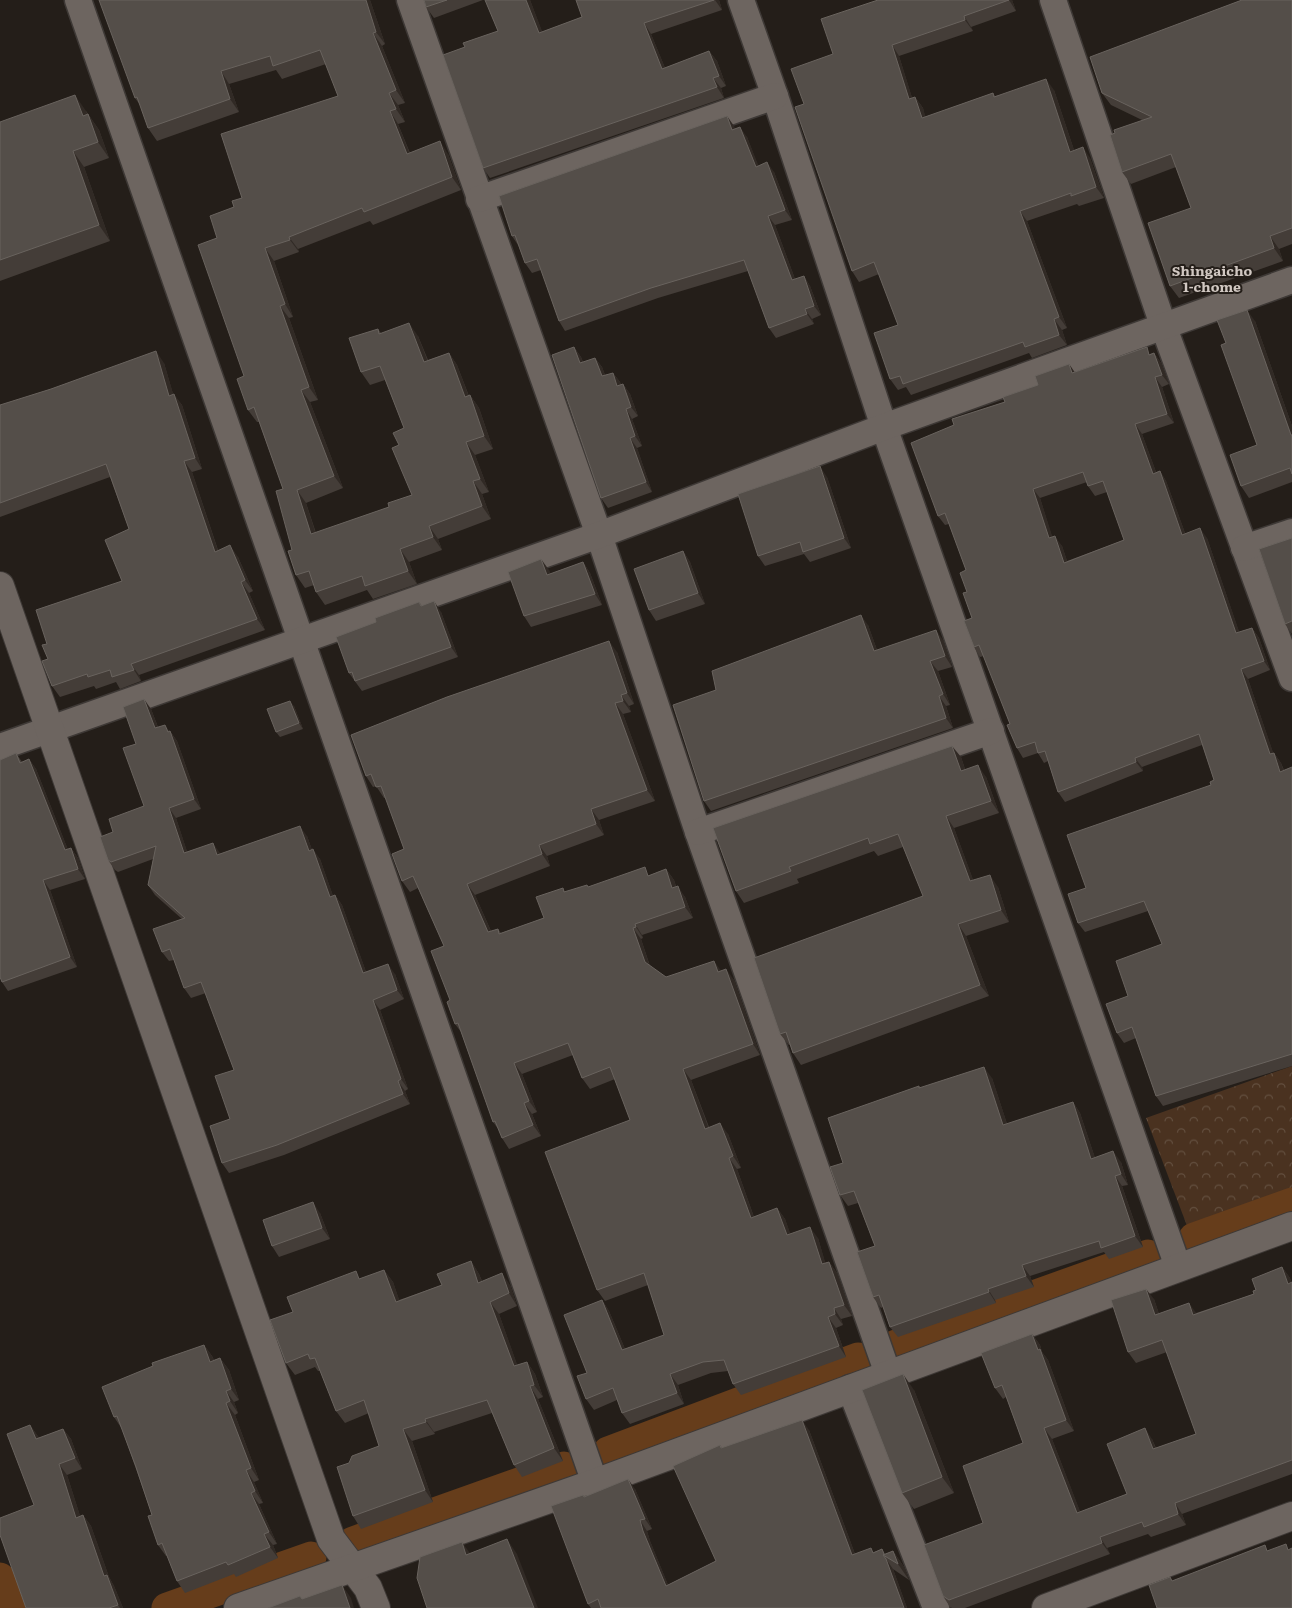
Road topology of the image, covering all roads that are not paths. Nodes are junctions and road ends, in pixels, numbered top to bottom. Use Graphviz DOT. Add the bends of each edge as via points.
graph roads {
  1 [pos="78,0"];
  2 [pos="410,0"];
  3 [pos="741,0"];
  4 [pos="1053,0"];
  5 [pos="775,96"];
  6 [pos="479,200"];
  7 [pos="1292,280"];
  8 [pos="1163,325"];
  9 [pos="884,427"];
  10 [pos="1292,532"];
  11 [pos="599,535"];
  12 [pos="1244,548"];
  13 [pos="0,586"];
  14 [pos="300,641"];
  15 [pos="1292,678"];
  16 [pos="50,729"];
  17 [pos="991,731"];
  18 [pos="0,746"];
  19 [pos="698,832"];
  20 [pos="1292,1226"];
  21 [pos="1178,1267"];
  22 [pos="888,1374"];
  23 [pos="850,1388"];
  24 [pos="595,1483"];
  25 [pos="1292,1516"];
  26 [pos="353,1567"];
  27 [pos="238,1608"];
  28 [pos="376,1608"];
  29 [pos="936,1608"];
  30 [pos="1046,1608"];
  1 -- 14 [label="street"];
  2 -- 6 [label="street"];
  3 -- 5 [label="street"];
  4 -- 8 [label="street"];
  5 -- 6 [label="street"];
  5 -- 9 [label="street"];
  6 -- 11 [label="street"];
  7 -- 8 [label="street"];
  8 -- 9 [label="street"];
  8 -- 12 [label="street"];
  9 -- 11 [label="street"];
  9 -- 17 [label="street"];
  10 -- 12 [label="street"];
  11 -- 14 [label="street"];
  11 -- 19 [label="street"];
  12 -- 15 [label="street"];
  13 -- 16 [label="street"];
  14 -- 16 [label="street"];
  14 -- 24 [label="street"];
  16 -- 18 [label="street"];
  16 -- 26 [label="street" via="331,1539"];
  17 -- 19 [label="street"];
  17 -- 21 [label="street"];
  19 -- 22 [label="street"];
  20 -- 21 [label="street"];
  21 -- 22 [label="street"];
  22 -- 23 [label="street"];
  23 -- 24 [label="street"];
  23 -- 29 [label="street"];
  24 -- 26 [label="street"];
  25 -- 30 [label="street"];
  26 -- 27 [label="street"];
  26 -- 28 [label="street" via="368,1588"];
}
